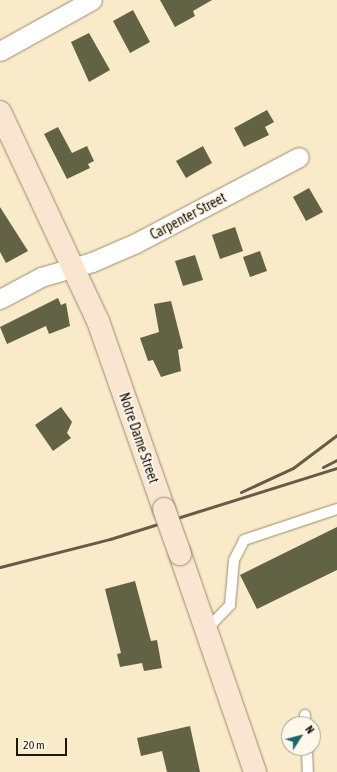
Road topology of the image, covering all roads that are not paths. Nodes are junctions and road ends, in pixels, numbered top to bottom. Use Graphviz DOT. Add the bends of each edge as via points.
graph roads {
  1 [pos="92,0"];
  2 [pos="0,51"];
  3 [pos="0,112"];
  4 [pos="299,157"];
  5 [pos="74,265"];
  6 [pos="0,299"];
  7 [pos="337,509"];
  8 [pos="206,630"];
  9 [pos="307,756"];
  10 [pos="255,772"];
  11 [pos="308,772"];
  1 -- 2 [label="street"];
  3 -- 5 [label="main road, Notre Dame Street"];
  4 -- 5 [label="street, Carpenter Street" via="136,243"];
  5 -- 6 [label="street, Carpenter Street" via="41,277"];
  5 -- 8 [label="main road, Notre Dame Street, bridge" via="98,321"];
  7 -- 8 [label="lane" via="244,540 234,560 230,605"];
  8 -- 10 [label="main road, Notre Dame Street"];
  9 -- 11 [label="lane"];
}
